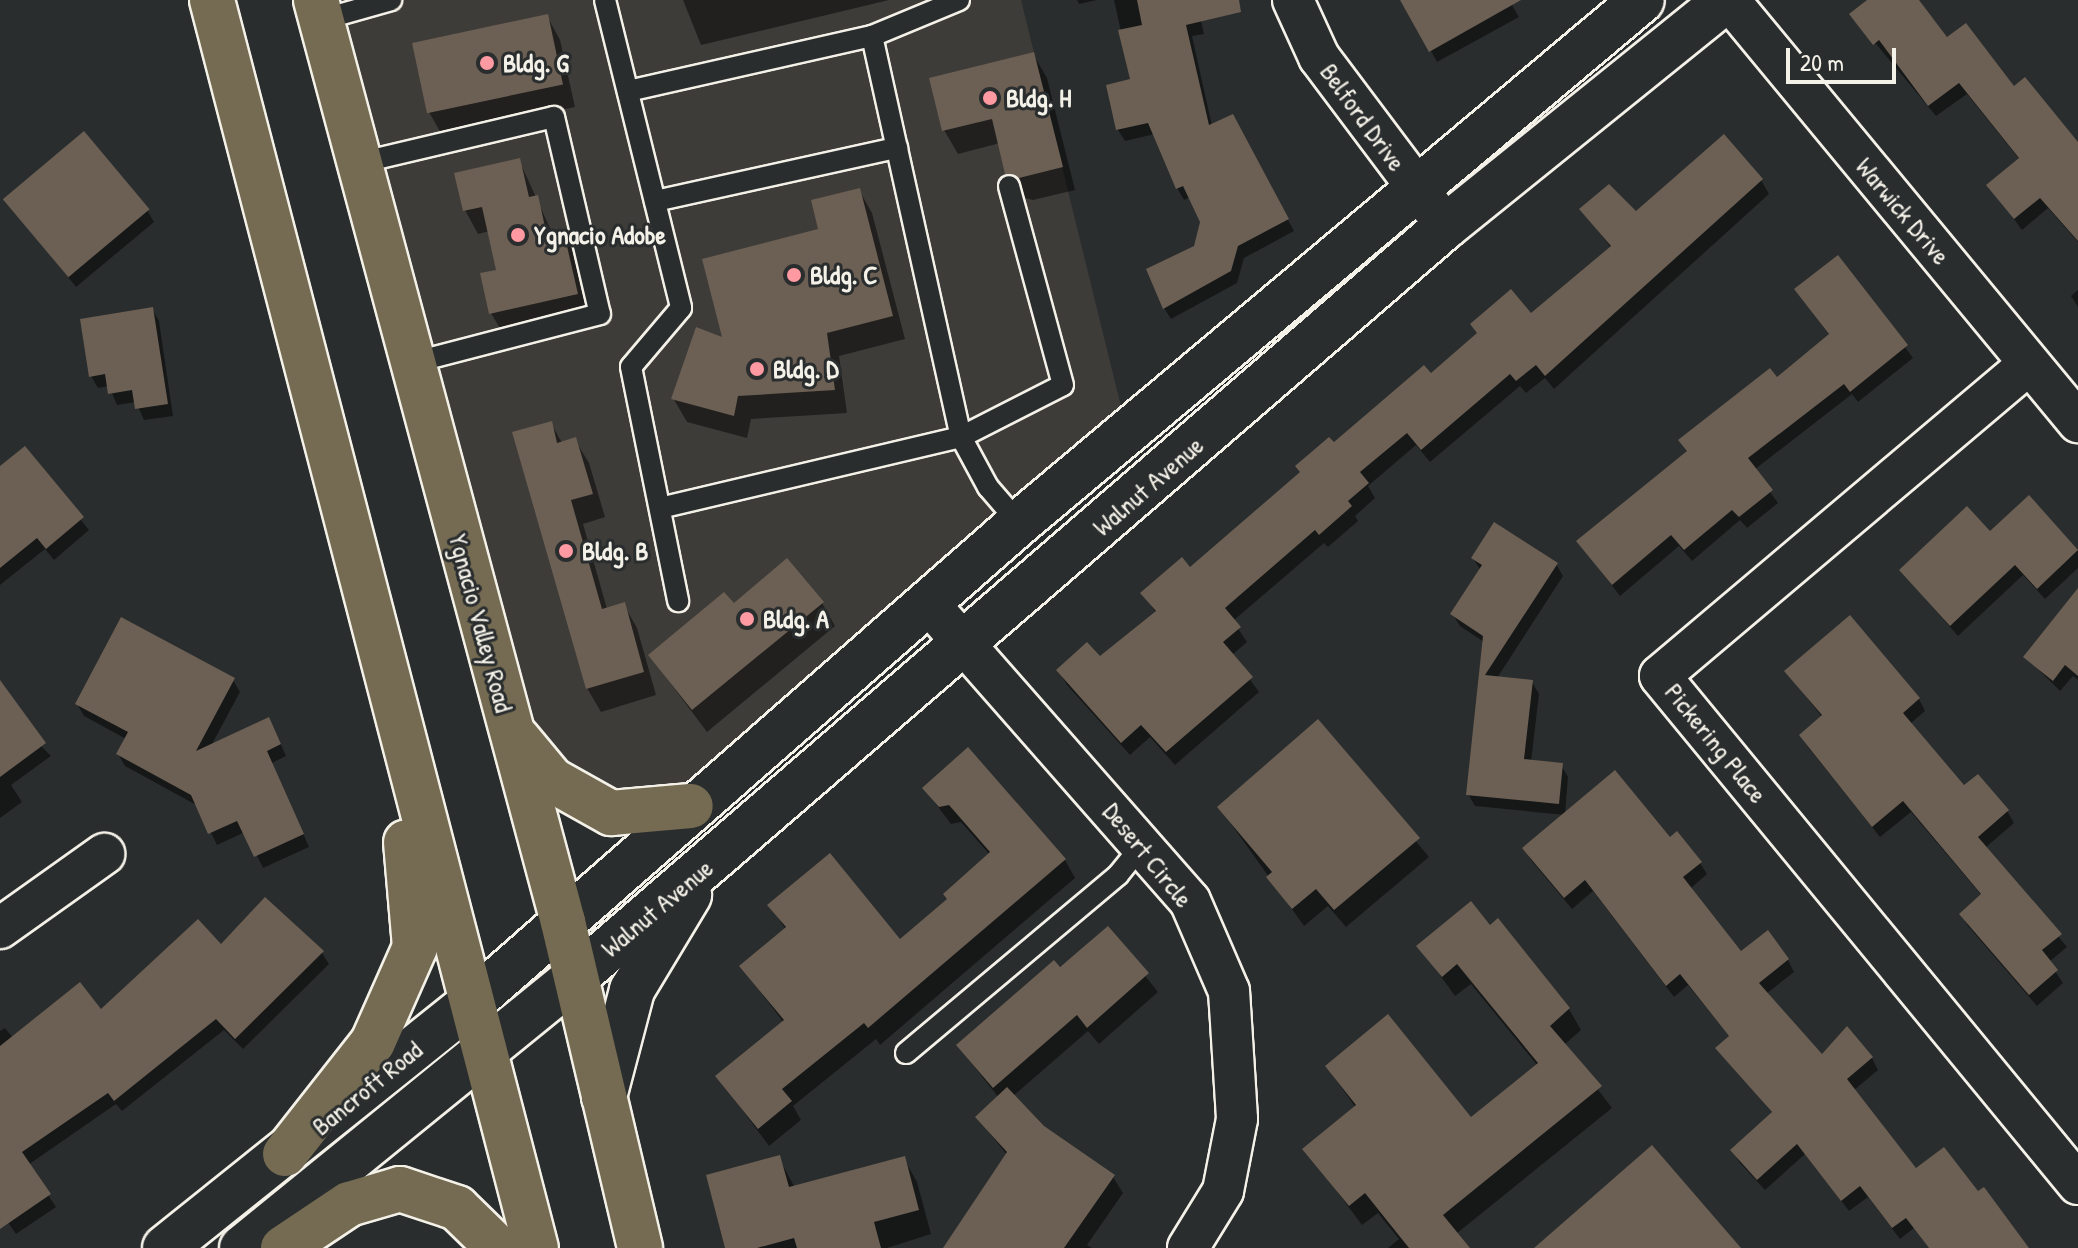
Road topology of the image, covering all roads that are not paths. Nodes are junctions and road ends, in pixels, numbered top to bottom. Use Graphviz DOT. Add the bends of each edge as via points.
graph roads {
  1 [pos="212,0"];
  2 [pos="391,0"];
  3 [pos="605,0"];
  4 [pos="959,0"];
  5 [pos="1293,0"];
  6 [pos="1642,0"];
  7 [pos="1727,0"];
  8 [pos="318,10"];
  9 [pos="872,36"];
  10 [pos="628,91"];
  11 [pos="897,148"];
  12 [pos="359,163"];
  13 [pos="1009,186"];
  14 [pos="1417,190"];
  15 [pos="655,201"];
  16 [pos="1446,226"];
  17 [pos="412,363"];
  18 [pos="2029,364"];
  19 [pos="2078,422"];
  20 [pos="961,437"];
  21 [pos="660,508"];
  22 [pos="1019,523"];
  23 [pos="678,601"];
  24 [pos="929,604"];
  25 [pos="966,645"];
  26 [pos="387,665"];
  27 [pos="509,727"];
  28 [pos="691,806"];
  29 [pos="1142,845"];
  30 [pos="104,854"];
  31 [pos="707,865"];
  32 [pos="563,922"];
  33 [pos="0,928"];
  34 [pos="576,977"];
  35 [pos="470,1004"];
  36 [pos="482,1050"];
  37 [pos="906,1053"];
  38 [pos="604,1097"];
  39 [pos="285,1154"];
  40 [pos="2078,1184"];
  41 [pos="165,1248"];
  42 [pos="242,1248"];
  43 [pos="283,1248"];
  44 [pos="498,1248"];
  45 [pos="536,1248"];
  46 [pos="640,1248"];
  47 [pos="1188,1248"];
  1 -- 26 [label="highway"];
  2 -- 8 [label="lane"];
  3 -- 10 [label="lane"];
  4 -- 9 [label="lane"];
  5 -- 14 [label="street, Belford Drive" via="1319,57"];
  6 -- 14 [label="street, Walnut Avenue"];
  7 -- 16 [label="street, Walnut Avenue"];
  7 -- 18 [label="street, Warwick Drive"];
  8 -- 12 [label="highway, Ygnacio Valley Road"];
  9 -- 10 [label="lane"];
  9 -- 11 [label="lane"];
  10 -- 15 [label="lane"];
  11 -- 15 [label="lane"];
  11 -- 20 [label="lane"];
  12 -- 17 [label="highway, Ygnacio Valley Road"];
  12 -- 17 [label="lane" via="554,117 600,314"];
  13 -- 20 [label="lane" via="1063,385"];
  14 -- 16 [label="street, Belford Drive"];
  14 -- 22 [label="street, Walnut Avenue"];
  15 -- 21 [label="lane" via="681,308 631,367"];
  16 -- 25 [label="street, Walnut Avenue"];
  17 -- 27 [label="highway, Ygnacio Valley Road"];
  18 -- 19 [label="street, Warwick Drive"];
  18 -- 40 [label="street, Pickering Place" via="1660,676"];
  20 -- 21 [label="lane"];
  20 -- 22 [label="lane" via="988,487"];
  21 -- 23 [label="lane"];
  22 -- 24 [label="street, Walnut Avenue"];
  24 -- 25 [label="street, Desert Circle"];
  24 -- 28 [label="street, Walnut Avenue"];
  25 -- 29 [label="street, Desert Circle"];
  25 -- 31 [label="street, Walnut Avenue"];
  26 -- 35 [label="highway"];
  26 -- 39 [label="highway" via="391,778 412,867 415,947 373,1042"];
  27 -- 28 [label="highway" via="552,780 611,813"];
  27 -- 32 [label="highway, Ygnacio Valley Road"];
  28 -- 32 [label="street, Walnut Avenue"];
  29 -- 37 [label="lane" via="1118,875"];
  29 -- 47 [label="street, Desert Circle" via="1190,901 1229,991 1237,1119 1223,1191"];
  30 -- 33 [label="street"];
  31 -- 34 [label="street, Walnut Avenue"];
  31 -- 38 [label="street" via="632,990"];
  32 -- 34 [label="highway, Ygnacio Valley Road"];
  32 -- 35 [label="street, Bancroft Road"];
  34 -- 36 [label="street, Bancroft Road"];
  34 -- 38 [label="highway, Ygnacio Valley Road"];
  35 -- 36 [label="highway"];
  35 -- 39 [label="street, Bancroft Road"];
  36 -- 42 [label="street, Bancroft Road"];
  36 -- 45 [label="highway"];
  38 -- 46 [label="highway, Ygnacio Valley Road"];
  39 -- 41 [label="street, Bancroft Road"];
  43 -- 44 [label="highway" via="349,1204 400,1189 457,1208"];
}
